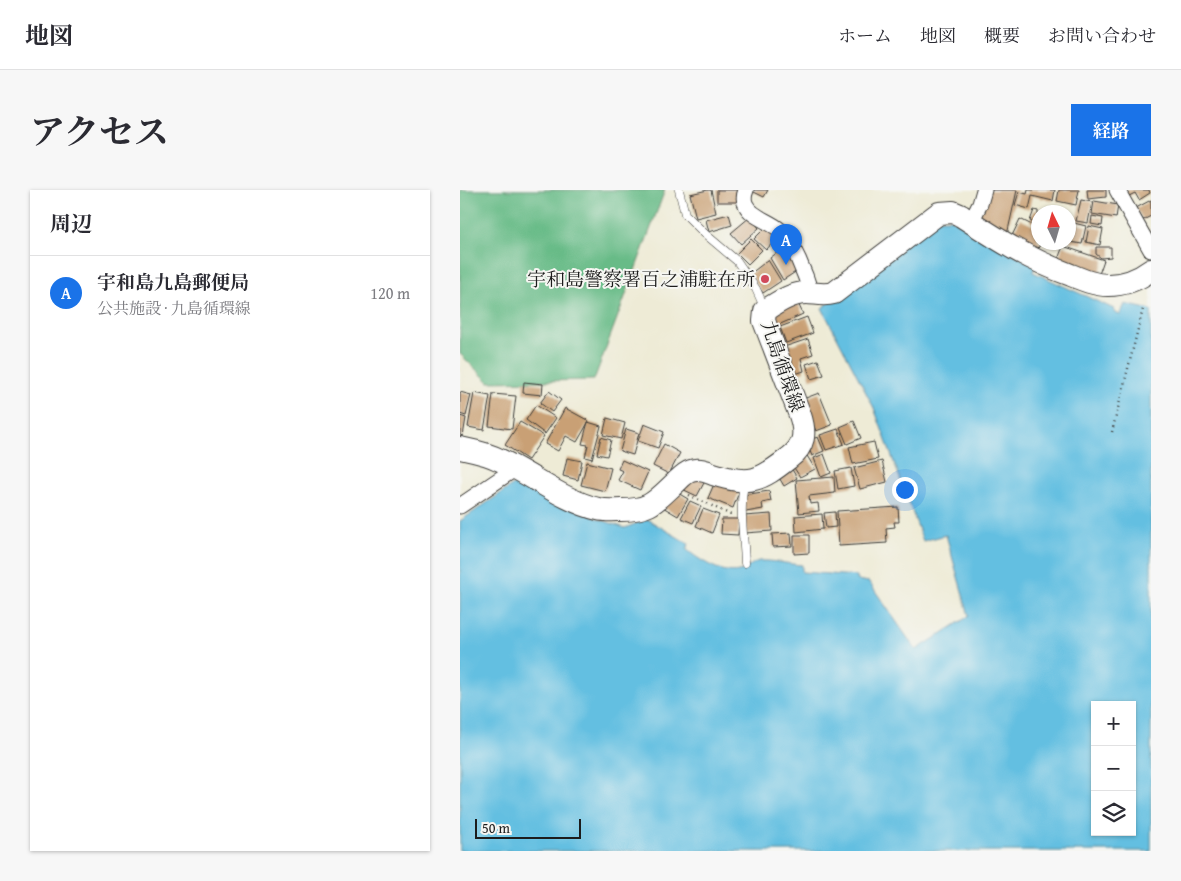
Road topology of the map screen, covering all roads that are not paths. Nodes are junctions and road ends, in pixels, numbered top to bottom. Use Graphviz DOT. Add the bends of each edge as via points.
graph roads {
  1 [pos="678,190"];
  2 [pos="746,190"];
  3 [pos="984,190"];
  4 [pos="1117,190"];
  5 [pos="971,222"];
  6 [pos="1151,250"];
  7 [pos="1151,270"];
  8 [pos="811,293"];
  9 [pos="765,311"];
  10 [pos="460,448"];
  11 [pos="516,468"];
  12 [pos="745,481"];
  13 [pos="460,506"];
  14 [pos="746,563"];
  1 -- 9 [label="lane" via="685,214 737,261 756,289"];
  2 -- 8 [label="street" via="745,204 780,230 805,274"];
  3 -- 5 [label="street"];
  4 -- 6 [label="street"];
  5 -- 7 [label="main road, 九島循環線" via="1013,250 1088,282 1120,284"];
  5 -- 8 [label="main road, 九島循環線" via="953,212 939,213 834,293"];
  8 -- 9 [label="main road, 九島循環線" via="796,294"];
  9 -- 12 [label="main road, 九島循環線" via="764,321 800,415 804,436 797,452 765,476"];
  10 -- 11 [label="main road, 九島循環線" via="490,455"];
  11 -- 12 [label="main road, 九島循環線" via="571,499 600,510 642,509 657,500 687,472 696,470"];
  11 -- 13 [label="street"];
  12 -- 14 [label="lane" via="741,517"];
}
